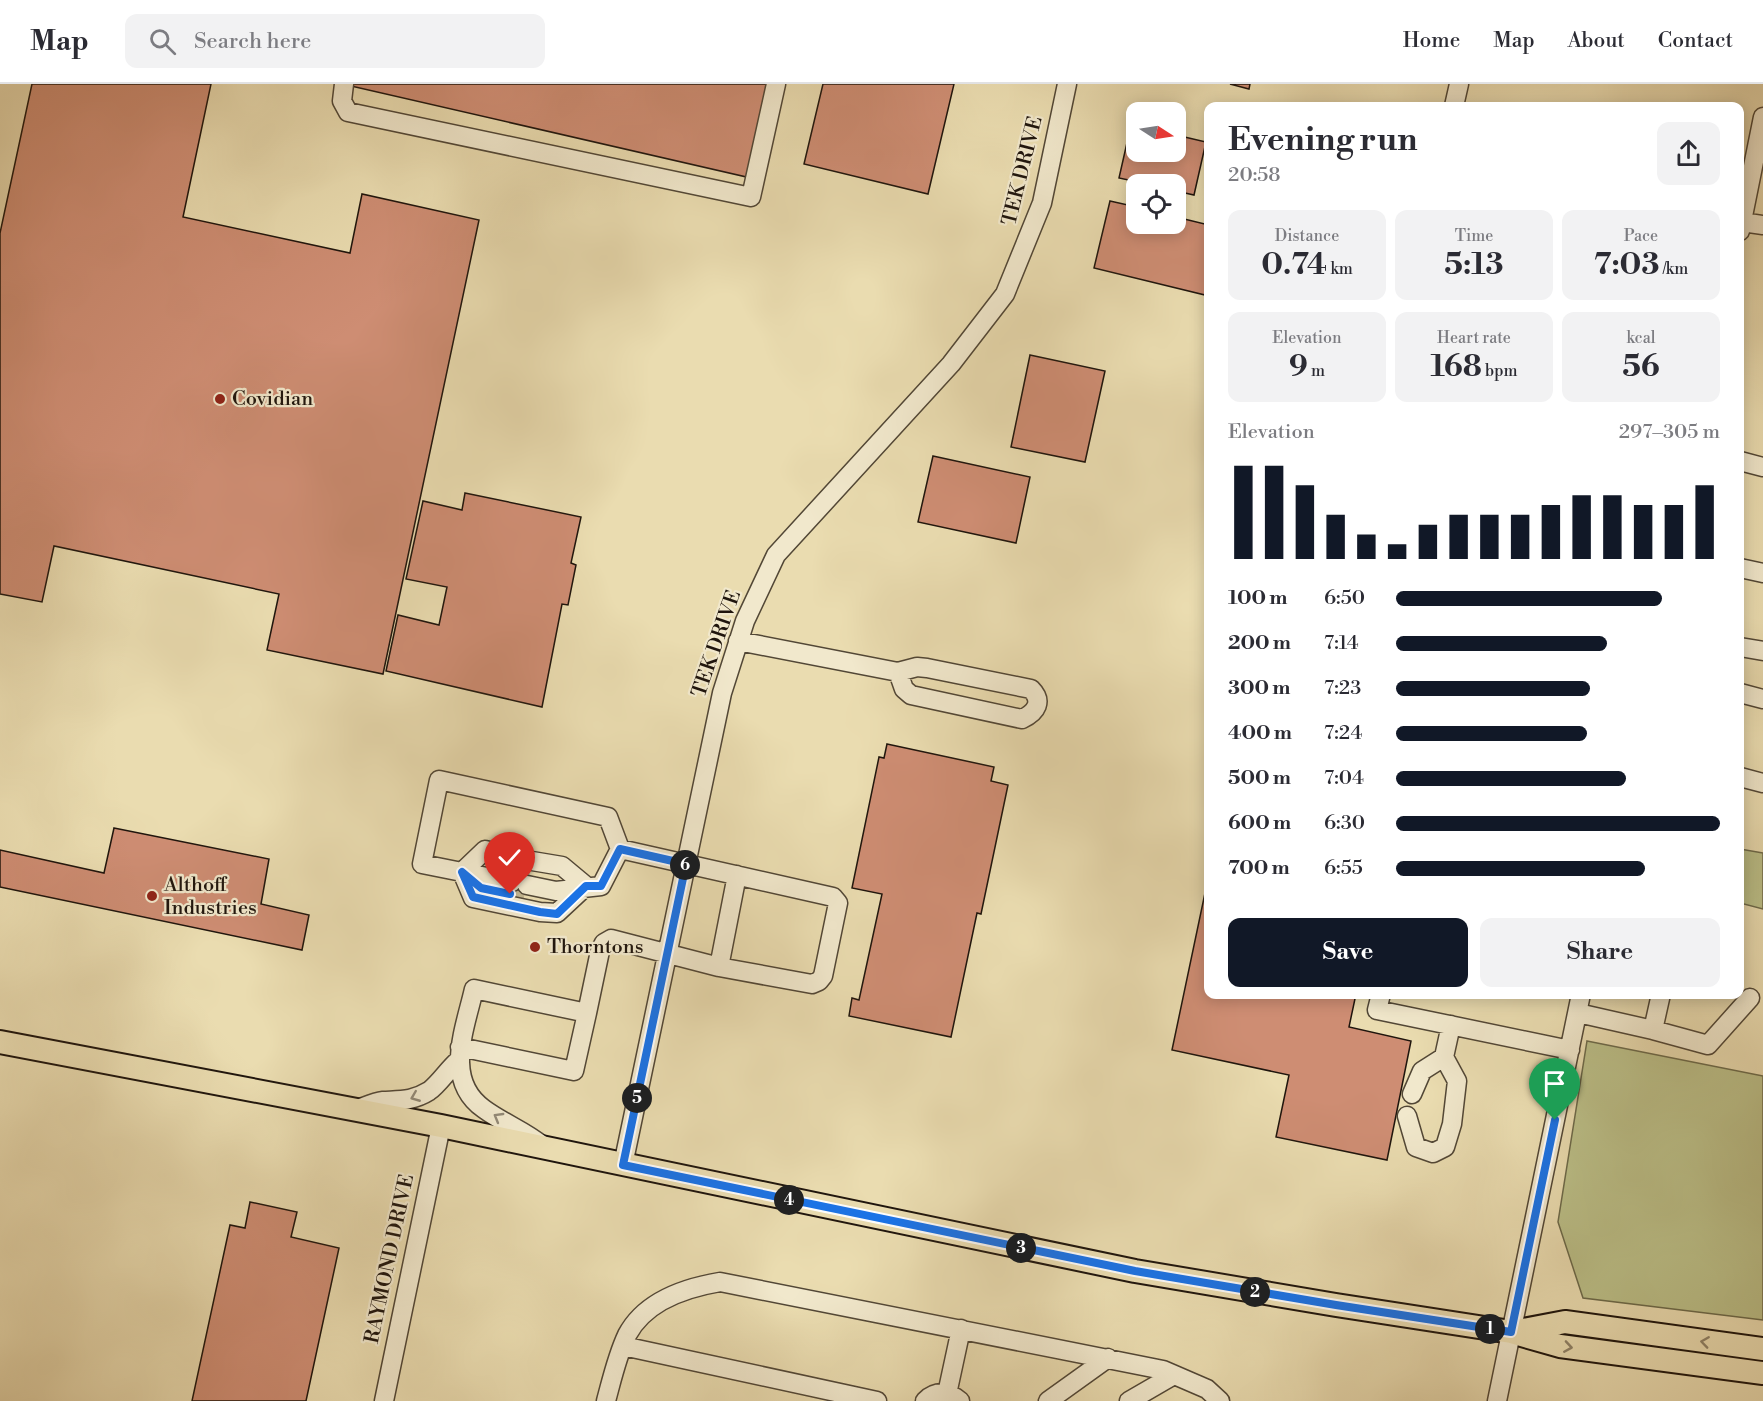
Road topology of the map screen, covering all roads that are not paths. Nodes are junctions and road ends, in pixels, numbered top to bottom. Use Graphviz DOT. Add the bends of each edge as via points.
graph roads {
  1 [pos="344,84"];
  2 [pos="776,84"];
  3 [pos="1067,84"];
  4 [pos="1459,84"];
  5 [pos="1455,102"];
  6 [pos="1763,117"];
  7 [pos="1744,211"];
  8 [pos="1763,225"];
  9 [pos="1744,226"];
  10 [pos="1744,462"];
  11 [pos="1763,467"];
  12 [pos="1744,569"];
  13 [pos="1763,573"];
  14 [pos="738,641"];
  15 [pos="1744,647"];
  16 [pos="1763,651"];
  17 [pos="898,672"];
  18 [pos="1744,694"];
  19 [pos="1763,699"];
  20 [pos="1744,778"];
  21 [pos="1763,783"];
  22 [pos="620,849"];
  23 [pos="686,864"];
  24 [pos="462,872"];
  25 [pos="737,875"];
  26 [pos="520,877"];
  27 [pos="586,886"];
  28 [pos="667,955"];
  29 [pos="719,967"];
  30 [pos="1750,998"];
  31 [pos="1380,999"];
  32 [pos="1580,999"];
  33 [pos="1660,999"];
  34 [pos="587,1013"];
  35 [pos="1578,1013"];
  36 [pos="1451,1025"];
  37 [pos="1653,1030"];
  38 [pos="0,1042"];
  39 [pos="1570,1050"];
  40 [pos="460,1054"];
  41 [pos="1443,1057"];
  42 [pos="1412,1094"];
  43 [pos="355,1110"];
  44 [pos="1407,1116"];
  45 [pos="441,1126"];
  46 [pos="547,1149"];
  47 [pos="623,1165"];
  48 [pos="961,1329"];
  49 [pos="1511,1332"];
  50 [pos="623,1346"];
  51 [pos="1763,1349"];
  52 [pos="1108,1358"];
  53 [pos="1763,1373"];
  54 [pos="1174,1375"];
  55 [pos="805,1393"];
  56 [pos="953,1397"];
  57 [pos="384,1401"];
  58 [pos="606,1401"];
  59 [pos="877,1401"];
  60 [pos="925,1401"];
  61 [pos="1048,1401"];
  62 [pos="1129,1401"];
  63 [pos="1220,1401"];
  64 [pos="1497,1401"];
  1 -- 2 [label="street" via="342,101 348,112 751,197"];
  3 -- 14 [label="street, TEK DRIVE" via="1042,203 1005,294 951,364 776,555"];
  4 -- 5 [label="street"];
  6 -- 7 [label="street"];
  8 -- 9 [label="street"];
  10 -- 11 [label="street"];
  12 -- 13 [label="street"];
  14 -- 17 [label="street"];
  14 -- 23 [label="street, TEK DRIVE" via="722,693"];
  15 -- 16 [label="street"];
  17 -- 17 [label="street" via="927,668 1031,688 1038,701 1036,710 1022,719 911,695 904,689"];
  18 -- 19 [label="street"];
  20 -- 21 [label="street"];
  22 -- 23 [label="street"];
  22 -- 24 [label="street" via="608,817 439,780 422,864"];
  22 -- 27 [label="street" via="601,886"];
  23 -- 25 [label="street"];
  23 -- 28 [label="street, TEK DRIVE"];
  24 -- 26 [label="street"];
  24 -- 26 [label="street" via="484,850"];
  24 -- 27 [label="street" via="473,897 557,914"];
  25 -- 29 [label="street"];
  25 -- 29 [label="street" via="833,897 838,903 819,981 812,984"];
  26 -- 27 [label="street" via="556,891"];
  26 -- 27 [label="street" via="562,866"];
  28 -- 29 [label="street"];
  28 -- 34 [label="street" via="611,939 604,943"];
  28 -- 47 [label="street, TEK DRIVE"];
  30 -- 37 [label="street" via="1708,1045"];
  31 -- 36 [label="street" via="1377,1010"];
  32 -- 35 [label="street"];
  33 -- 37 [label="street"];
  34 -- 40 [label="street" via="574,1071"];
  34 -- 40 [label="street" via="474,989"];
  35 -- 37 [label="street"];
  35 -- 39 [label="street"];
  36 -- 39 [label="street"];
  36 -- 41 [label="street"];
  38 -- 43 [label="main road"];
  39 -- 49 [label="street"];
  40 -- 43 [label="street, one-way" via="431,1090 404,1101 381,1101"];
  46 -- 40 [label="street, one-way" via="473,1100 460,1074"];
  41 -- 42 [label="street" via="1422,1071"];
  41 -- 44 [label="street" via="1457,1081 1445,1147 1432,1153 1416,1147"];
  43 -- 45 [label="main road"];
  45 -- 46 [label="main road"];
  45 -- 57 [label="street, RAYMOND DRIVE"];
  46 -- 47 [label="main road"];
  47 -- 49 [label="main road" via="1135,1271"];
  48 -- 50 [label="street" via="720,1282 668,1296 646,1313"];
  48 -- 52 [label="street"];
  48 -- 56 [label="street"];
  51 -- 49 [label="main road, one-way" via="1565,1322"];
  49 -- 53 [label="main road, one-way" via="1560,1346"];
  49 -- 64 [label="street"];
  50 -- 55 [label="street"];
  50 -- 58 [label="street"];
  52 -- 54 [label="street"];
  52 -- 61 [label="street"];
  54 -- 62 [label="street"];
  54 -- 63 [label="street" via="1207,1389"];
  55 -- 59 [label="street"];
  56 -- 60 [label="street" via="936,1394"];
}
